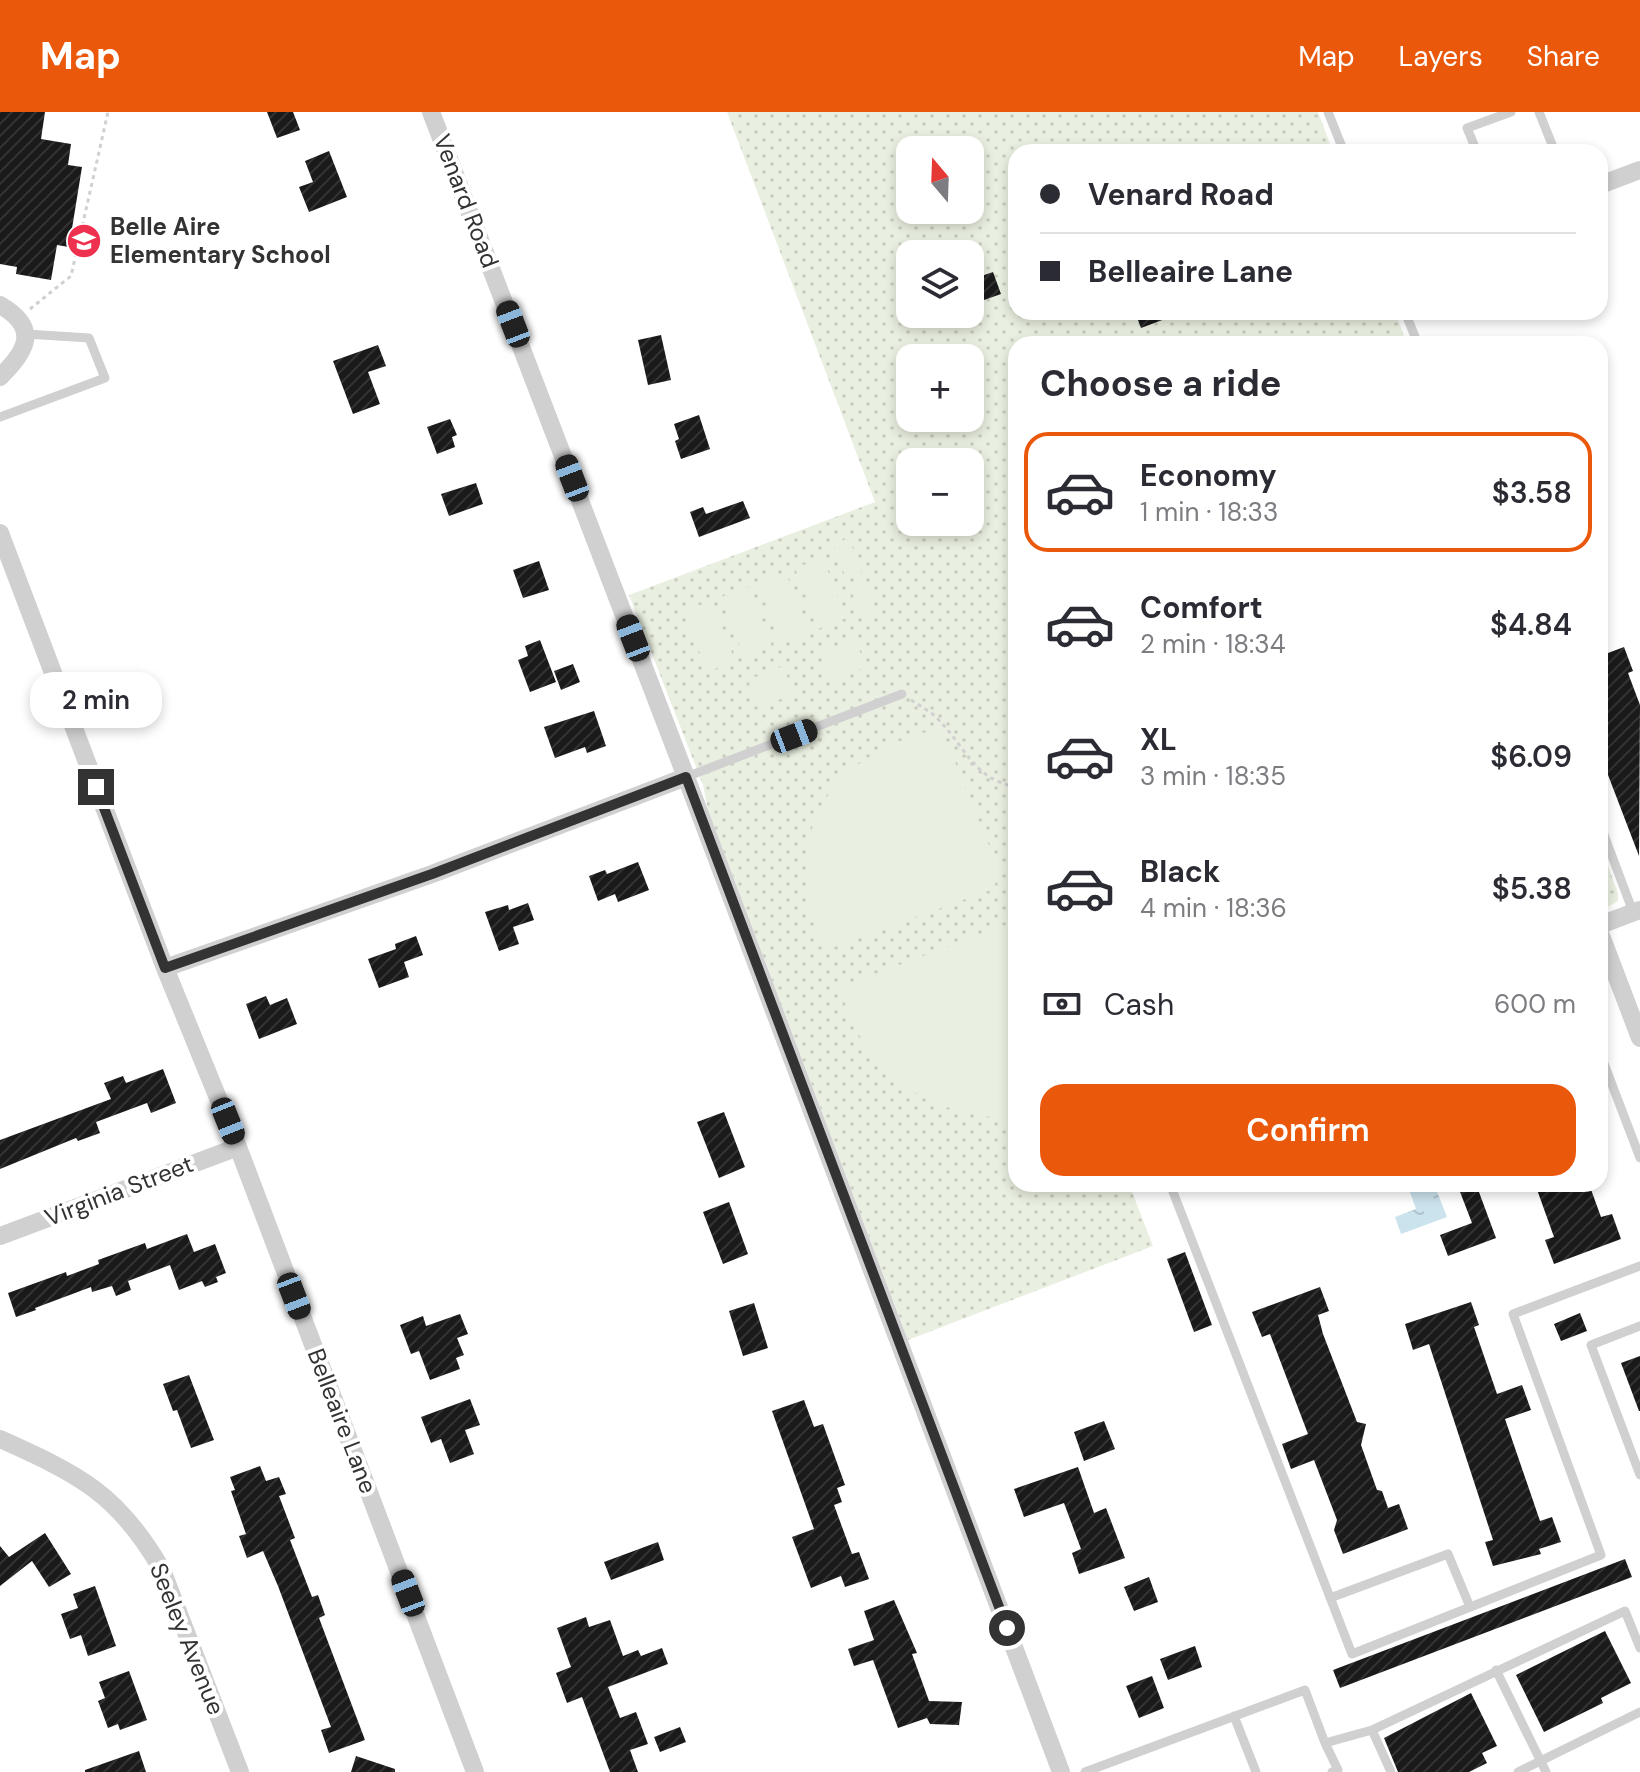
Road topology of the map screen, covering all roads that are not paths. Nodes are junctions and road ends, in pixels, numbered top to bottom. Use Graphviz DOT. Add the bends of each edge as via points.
graph roads {
  1 [pos="431,112"];
  2 [pos="1328,112"];
  3 [pos="1511,112"];
  4 [pos="1539,112"];
  5 [pos="1341,144"];
  6 [pos="1474,144"];
  7 [pos="1552,144"];
  8 [pos="1640,170"];
  9 [pos="1608,182"];
  10 [pos="0,305"];
  11 [pos="22,326"];
  12 [pos="0,377"];
  13 [pos="0,417"];
  14 [pos="0,533"];
  15 [pos="902,694"];
  16 [pos="686,777"];
  17 [pos="1608,843"];
  18 [pos="1637,911"];
  19 [pos="1608,922"];
  20 [pos="1608,955"];
  21 [pos="165,968"];
  22 [pos="1640,1038"];
  23 [pos="1608,1074"];
  24 [pos="238,1147"];
  25 [pos="1640,1158"];
  26 [pos="1173,1192"];
  27 [pos="0,1236"];
  28 [pos="1640,1266"];
  29 [pos="1640,1326"];
  30 [pos="0,1439"];
  31 [pos="1635,1448"];
  32 [pos="1640,1475"];
  33 [pos="1330,1598"];
  34 [pos="1470,1607"];
  35 [pos="1640,1648"];
  36 [pos="1496,1670"];
  37 [pos="1640,1712"];
  38 [pos="1234,1716"];
  39 [pos="1372,1730"];
  40 [pos="1325,1743"];
  41 [pos="1541,1761"];
  42 [pos="1337,1771"];
  43 [pos="240,1772"];
  44 [pos="475,1772"];
  45 [pos="1061,1772"];
  46 [pos="1085,1772"];
  47 [pos="1256,1772"];
  48 [pos="1391,1772"];
  49 [pos="1518,1772"];
  50 [pos="1546,1772"];
  1 -- 16 [label="street, Venard Road"];
  2 -- 5 [label="lane"];
  3 -- 6 [label="lane" via="1467,128"];
  4 -- 7 [label="lane"];
  8 -- 9 [label="street"];
  10 -- 11 [label="street"];
  11 -- 12 [label="street" via="24,352"];
  11 -- 13 [label="lane" via="89,338 105,378"];
  14 -- 21 [label="street, Belleaire Lane"];
  15 -- 16 [label="lane"];
  16 -- 21 [label="street"];
  16 -- 45 [label="street, Venard Road"];
  17 -- 18 [label="lane"];
  18 -- 19 [label="street"];
  20 -- 22 [label="street"];
  21 -- 24 [label="street, Belleaire Lane"];
  23 -- 25 [label="lane"];
  24 -- 27 [label="street, Virginia Street"];
  24 -- 44 [label="street, Belleaire Lane"];
  26 -- 33 [label="lane"];
  28 -- 34 [label="lane" via="1513,1314 1601,1555"];
  29 -- 31 [label="lane" via="1591,1345"];
  30 -- 43 [label="street, Seeley Avenue" via="65,1468 95,1489 146,1542 162,1570"];
  31 -- 32 [label="lane"];
  33 -- 34 [label="lane" via="1448,1554"];
  33 -- 34 [label="lane" via="1352,1654"];
  35 -- 36 [label="lane" via="1625,1611"];
  36 -- 39 [label="lane"];
  36 -- 41 [label="lane"];
  37 -- 41 [label="lane"];
  38 -- 40 [label="lane" via="1305,1690"];
  38 -- 46 [label="lane"];
  38 -- 47 [label="lane"];
  39 -- 40 [label="lane"];
  39 -- 48 [label="lane"];
  40 -- 42 [label="lane"];
  41 -- 49 [label="lane"];
  41 -- 50 [label="lane"];
}
